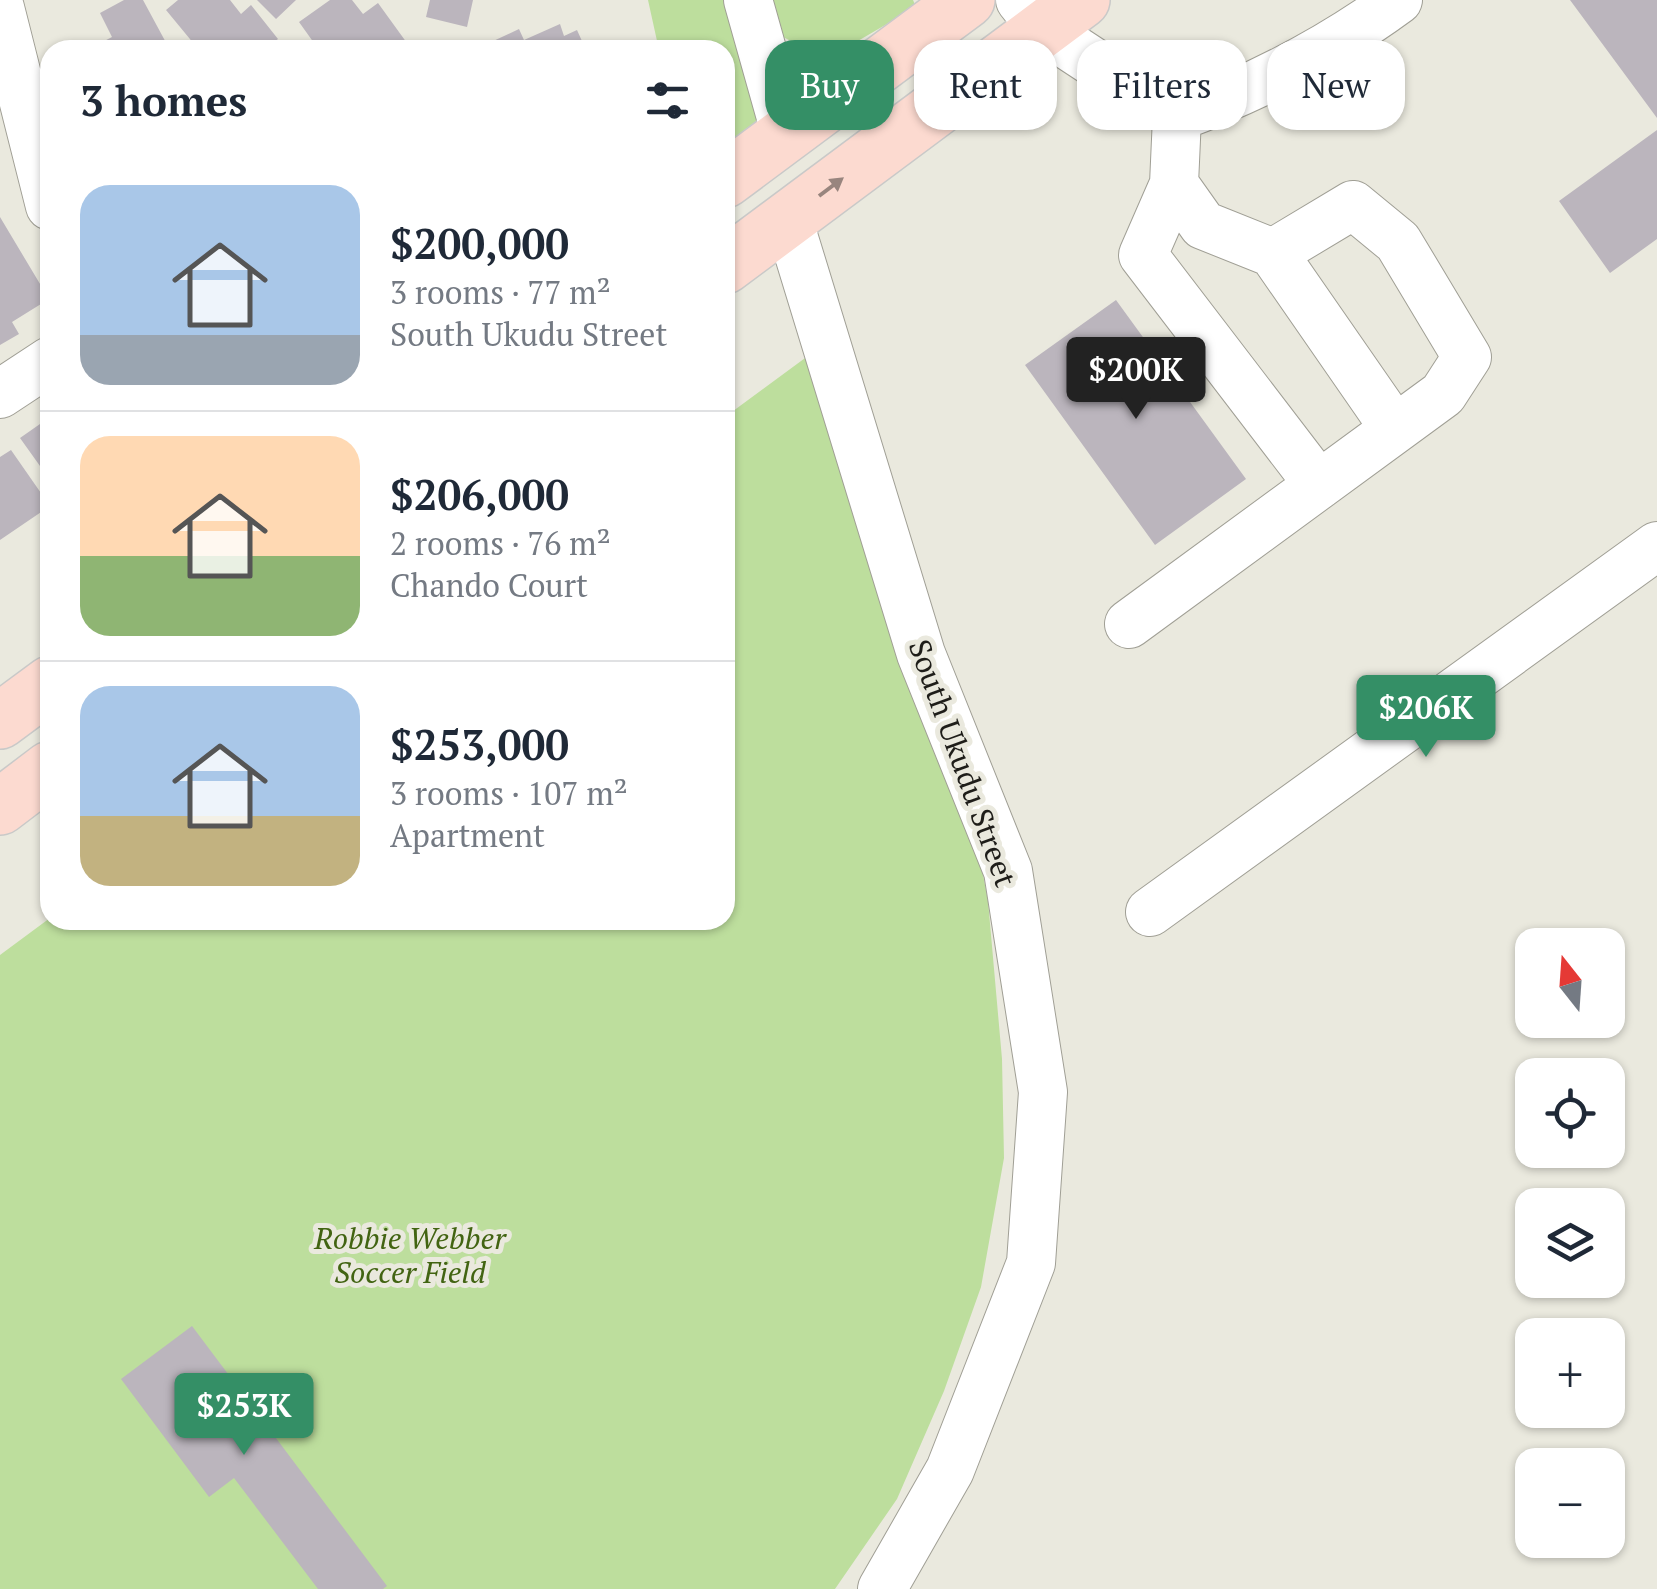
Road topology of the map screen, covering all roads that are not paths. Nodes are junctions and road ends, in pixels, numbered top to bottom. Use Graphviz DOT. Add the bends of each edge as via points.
graph roads {
  1 [pos="25,0"];
  2 [pos="748,0"];
  3 [pos="966,0"];
  4 [pos="1398,0"];
  5 [pos="0,10"];
  6 [pos="1048,10"];
  7 [pos="1084,40"];
  8 [pos="1247,92"];
  9 [pos="1176,130"];
  10 [pos="786,135"];
  11 [pos="40,167"];
  12 [pos="735,173"];
  13 [pos="1174,184"];
  14 [pos="788,219"];
  15 [pos="1273,253"];
  16 [pos="735,259"];
  17 [pos="40,368"];
  18 [pos="0,394"];
  19 [pos="1396,429"];
  20 [pos="1319,485"];
  21 [pos="1657,546"];
  22 [pos="1130,624"];
  23 [pos="40,691"];
  24 [pos="0,721"];
  25 [pos="40,777"];
  26 [pos="0,807"];
  27 [pos="1150,912"];
  28 [pos="882,1589"];
  1 -- 5 [label="street"];
  2 -- 10 [label="street"];
  3 -- 10 [label="main road"];
  4 -- 8 [label="street"];
  5 -- 11 [label="street"];
  6 -- 7 [label="street"];
  14 -- 6 [label="main road, one-way"];
  9 -- 13 [label="street"];
  10 -- 12 [label="main road"];
  13 -- 15 [label="street" via="1203,225"];
  13 -- 20 [label="street" via="1143,256"];
  14 -- 16 [label="main road"];
  14 -- 28 [label="street, South Ukudu Street" via="921,654 1008,871 1044,1092 1031,1263 950,1470"];
  15 -- 19 [label="street"];
  15 -- 19 [label="street" via="1353,205 1398,242 1468,357 1443,394"];
  17 -- 18 [label="street"];
  19 -- 20 [label="street"];
  20 -- 22 [label="street"];
  21 -- 27 [label="street"];
  23 -- 24 [label="main road"];
  25 -- 26 [label="main road"];
}
